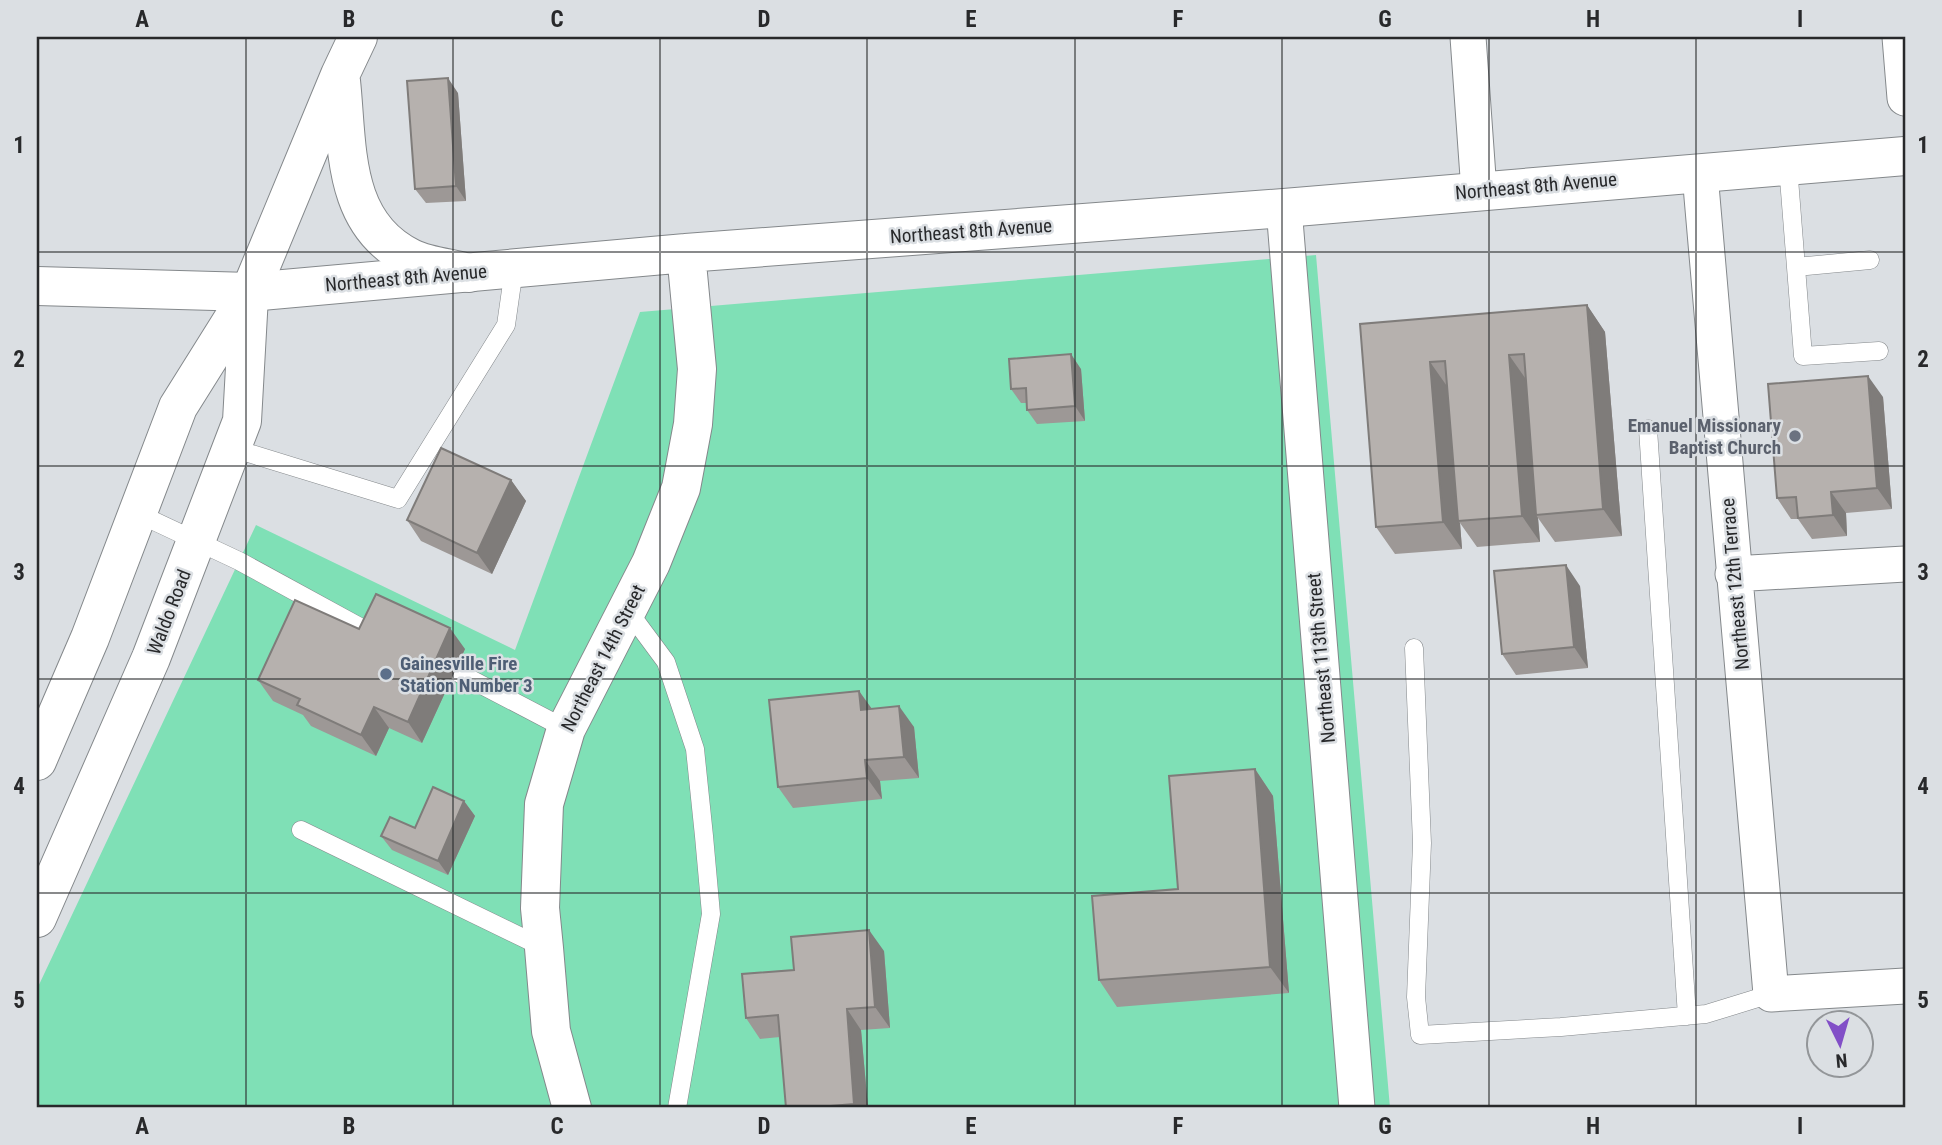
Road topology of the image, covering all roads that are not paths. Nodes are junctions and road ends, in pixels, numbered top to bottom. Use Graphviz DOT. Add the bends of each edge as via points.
graph roads {
  1 [pos="358,37"];
  2 [pos="1468,37"];
  3 [pos="1900,37"];
  4 [pos="340,75"];
  5 [pos="1905,98"];
  6 [pos="1905,156"];
  7 [pos="1788,166"];
  8 [pos="1700,174"];
  9 [pos="1479,191"];
  10 [pos="1284,208"];
  11 [pos="686,253"];
  12 [pos="1870,260"];
  13 [pos="1796,267"];
  14 [pos="514,269"];
  15 [pos="469,272"];
  16 [pos="37,286"];
  17 [pos="250,292"];
  18 [pos="1879,351"];
  19 [pos="1647,429"];
  20 [pos="232,448"];
  21 [pos="139,514"];
  22 [pos="197,539"];
  23 [pos="1905,564"];
  24 [pos="1734,574"];
  25 [pos="626,608"];
  26 [pos="380,638"];
  27 [pos="1414,648"];
  28 [pos="455,671"];
  29 [pos="566,729"];
  30 [pos="37,761"];
  31 [pos="301,830"];
  32 [pos="37,918"];
  33 [pos="544,948"];
  34 [pos="1905,986"];
  35 [pos="1771,994"];
  36 [pos="1687,1016"];
  37 [pos="572,1108"];
  38 [pos="677,1108"];
  39 [pos="1357,1108"];
  1 -- 4 [label="main road, Waldo Road"];
  2 -- 9 [label="street"];
  3 -- 5 [label="street"];
  4 -- 15 [label="main road" via="352,185 364,217 411,258"];
  4 -- 17 [label="main road, Waldo Road"];
  6 -- 7 [label="main road, Northeast 8th Avenue"];
  7 -- 8 [label="main road, Northeast 8th Avenue"];
  7 -- 13 [label="lane"];
  8 -- 9 [label="main road, Northeast 8th Avenue"];
  8 -- 24 [label="street, Northeast 12th Terrace"];
  9 -- 10 [label="main road, Northeast 8th Avenue"];
  10 -- 11 [label="main road, Northeast 8th Avenue"];
  10 -- 39 [label="street, Northeast 113th Street"];
  11 -- 14 [label="main road, Northeast 8th Avenue"];
  11 -- 25 [label="main road, Northeast 14th Street" via="696,369 693,424 681,488 651,563"];
  12 -- 13 [label="lane"];
  13 -- 18 [label="lane" via="1803,356"];
  14 -- 15 [label="main road, Northeast 8th Avenue"];
  14 -- 20 [label="lane" via="506,325 398,499"];
  15 -- 17 [label="main road, Northeast 8th Avenue"];
  16 -- 17 [label="main road, Northeast 8th Avenue"];
  17 -- 20 [label="main road, Waldo Road" via="242,421"];
  17 -- 21 [label="main road, Waldo Road" via="178,407"];
  19 -- 36 [label="lane"];
  20 -- 22 [label="main road, Waldo Road"];
  21 -- 22 [label="lane"];
  21 -- 30 [label="main road, Waldo Road"];
  22 -- 26 [label="lane"];
  22 -- 32 [label="main road, Waldo Road" via="151,658"];
  23 -- 24 [label="street"];
  24 -- 35 [label="street, Northeast 12th Terrace"];
  25 -- 29 [label="main road, Northeast 14th Street"];
  25 -- 38 [label="lane" via="666,662 695,749 704,836 711,914"];
  27 -- 36 [label="lane" via="1422,843 1416,997 1420,1035"];
  28 -- 29 [label="lane"];
  29 -- 33 [label="main road, Northeast 14th Street" via="544,804 540,908"];
  31 -- 33 [label="lane"];
  33 -- 37 [label="main road, Northeast 14th Street" via="551,1031"];
  34 -- 35 [label="street"];
  35 -- 36 [label="lane"];
}
